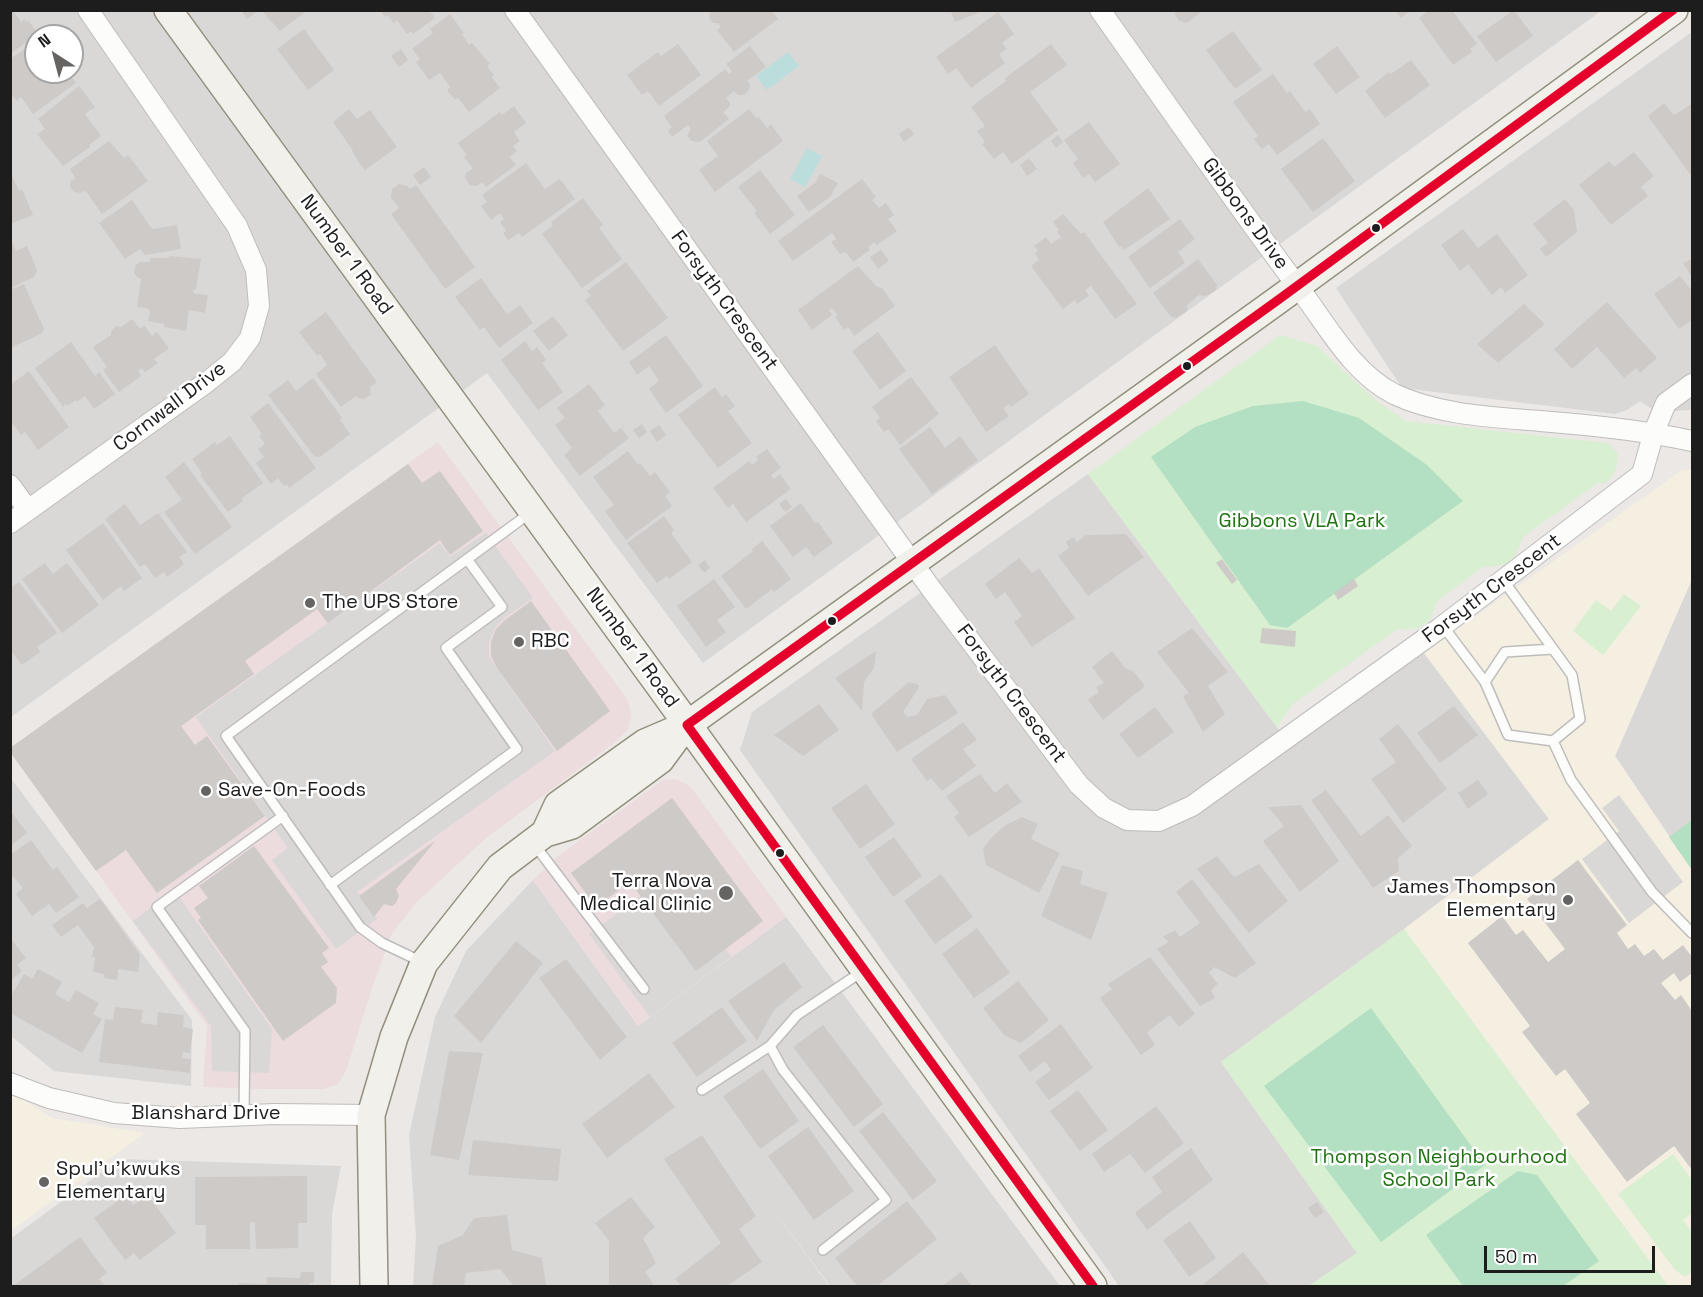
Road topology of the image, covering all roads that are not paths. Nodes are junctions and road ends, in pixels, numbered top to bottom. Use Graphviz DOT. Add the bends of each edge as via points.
graph roads {
  1 [pos="88,10"];
  2 [pos="168,10"];
  3 [pos="515,10"];
  4 [pos="1100,10"];
  5 [pos="1674,10"];
  6 [pos="1298,286"];
  7 [pos="1692,384"];
  8 [pos="1654,432"];
  9 [pos="1692,441"];
  10 [pos="10,485"];
  11 [pos="28,510"];
  12 [pos="532,511"];
  13 [pos="10,523"];
  14 [pos="467,559"];
  15 [pos="912,563"];
  16 [pos="1503,580"];
  17 [pos="1443,626"];
  18 [pos="1552,649"];
  19 [pos="1485,682"];
  20 [pos="687,725"];
  21 [pos="1553,741"];
  22 [pos="282,816"];
  23 [pos="538,837"];
  24 [pos="330,885"];
  25 [pos="1692,933"];
  26 [pos="424,963"];
  27 [pos="864,970"];
  28 [pos="644,989"];
  29 [pos="770,1046"];
  30 [pos="10,1083"];
  31 [pos="702,1090"];
  32 [pos="244,1115"];
  33 [pos="371,1115"];
  34 [pos="823,1250"];
  35 [pos="374,1287"];
  36 [pos="1093,1287"];
  1 -- 11 [label="street, Cornwall Drive" via="237,226 256,270 259,306 250,338 232,362"];
  2 -- 12 [label="main road, Number 1 Road"];
  3 -- 15 [label="street, Forsyth Crescent"];
  4 -- 6 [label="street, Gibbons Drive"];
  5 -- 6 [label="main road"];
  6 -- 8 [label="street, Gibbons Drive" via="1356,364 1394,394 1438,408 1489,416"];
  6 -- 15 [label="main road"];
  7 -- 8 [label="street, Forsyth Crescent" via="1666,403"];
  8 -- 9 [label="street, Gibbons Drive"];
  8 -- 16 [label="street, Forsyth Crescent" via="1642,474"];
  10 -- 11 [label="street"];
  11 -- 13 [label="street, Cornwall Drive"];
  12 -- 14 [label="lane"];
  12 -- 20 [label="main road, Number 1 Road"];
  14 -- 22 [label="lane" via="226,736"];
  14 -- 24 [label="lane" via="502,607 446,648 517,749"];
  15 -- 17 [label="street, Forsyth Crescent" via="1079,784 1104,808 1126,820 1159,821 1192,806"];
  15 -- 20 [label="main road"];
  16 -- 17 [label="street, Forsyth Crescent"];
  16 -- 18 [label="lane"];
  17 -- 19 [label="lane"];
  18 -- 19 [label="lane" via="1505,652"];
  18 -- 21 [label="lane" via="1572,675 1580,719"];
  19 -- 21 [label="lane" via="1508,735"];
  20 -- 23 [label="main road" via="660,760 572,825"];
  20 -- 27 [label="main road, Number 1 Road"];
  21 -- 25 [label="lane" via="1571,780 1652,892"];
  22 -- 24 [label="lane"];
  22 -- 32 [label="lane" via="157,907 244,1031"];
  23 -- 26 [label="main road" via="501,867"];
  23 -- 28 [label="lane"];
  24 -- 26 [label="lane" via="360,927 382,943"];
  26 -- 33 [label="main road" via="394,1037"];
  27 -- 29 [label="lane" via="797,1015"];
  27 -- 36 [label="main road, Number 1 Road"];
  29 -- 31 [label="lane"];
  29 -- 34 [label="lane" via="783,1070 886,1200"];
  30 -- 32 [label="street, Blanshard Drive" via="49,1098 114,1113 180,1118"];
  32 -- 33 [label="street, Blanshard Drive"];
  33 -- 35 [label="main road"];
}
